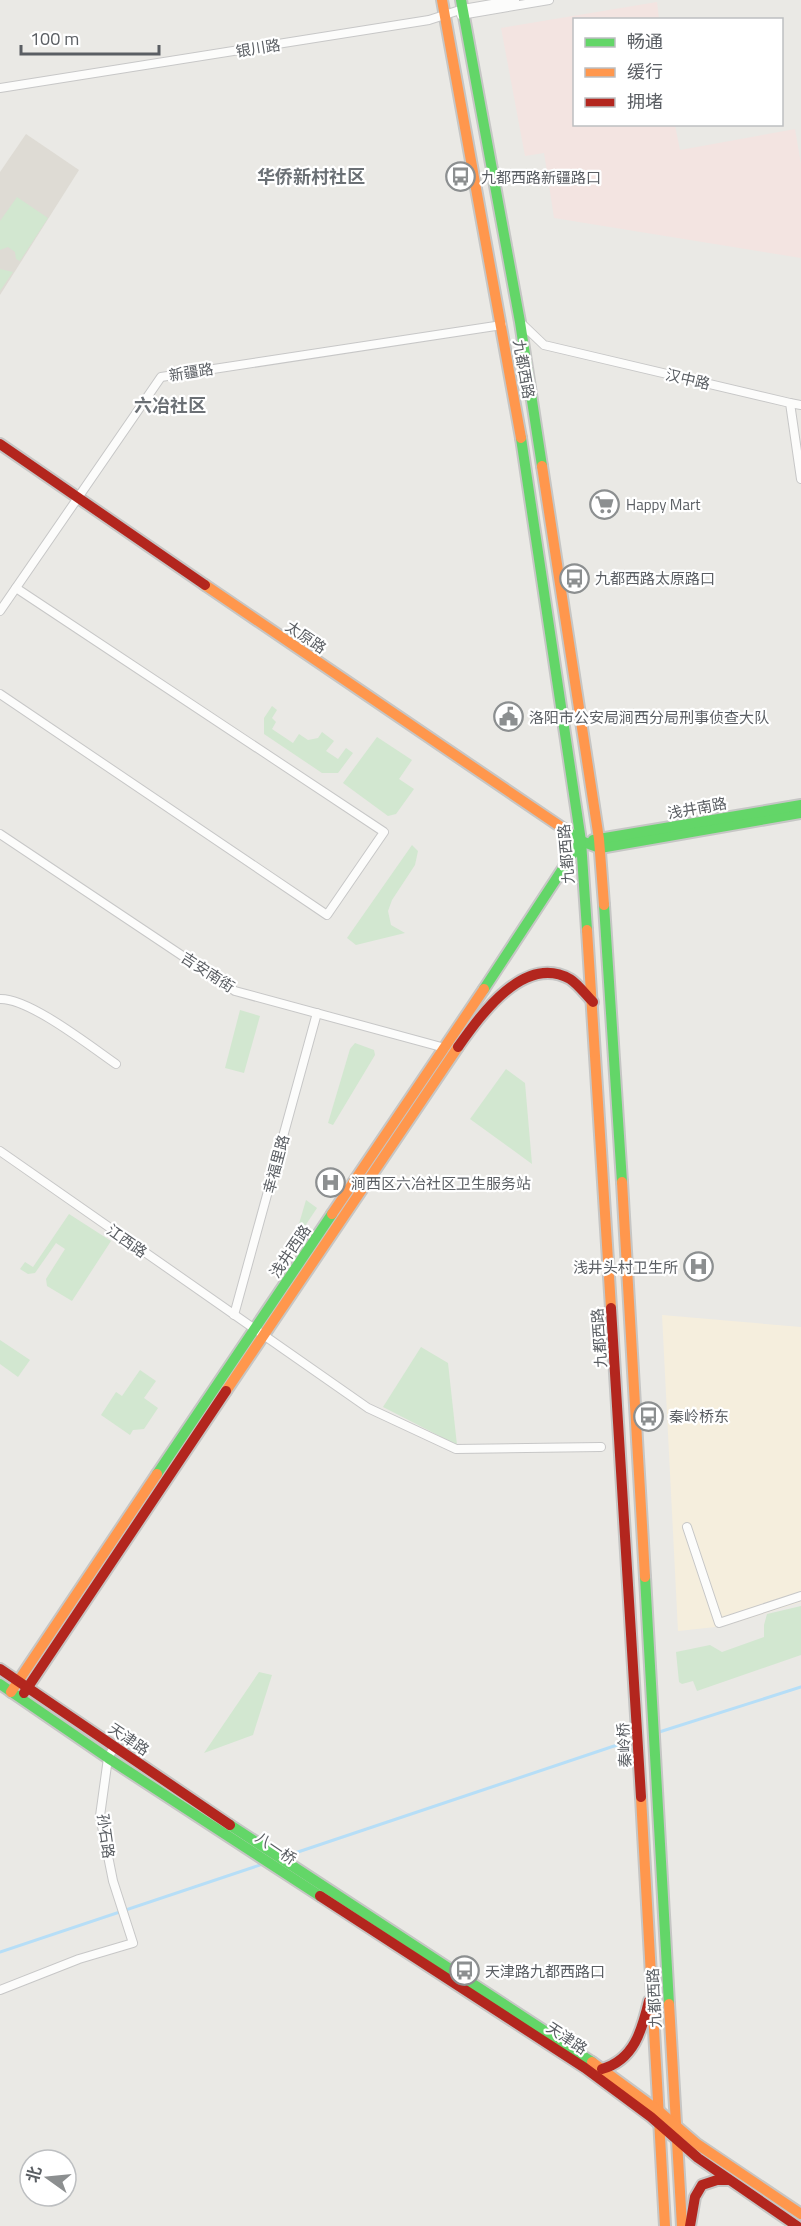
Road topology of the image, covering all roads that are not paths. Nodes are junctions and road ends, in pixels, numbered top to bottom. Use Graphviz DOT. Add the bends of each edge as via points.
graph roads {
  1 [pos="442,0"];
  2 [pos="515,0"];
  3 [pos="549,0"];
  4 [pos="463,8"];
  5 [pos="445,16"];
  6 [pos="0,88"];
  7 [pos="520,322"];
  8 [pos="502,325"];
  9 [pos="790,403"];
  10 [pos="801,405"];
  11 [pos="0,444"];
  12 [pos="801,479"];
  13 [pos="78,497"];
  14 [pos="16,588"];
  15 [pos="0,611"];
  16 [pos="0,694"];
  17 [pos="801,805"];
  18 [pos="801,813"];
  19 [pos="0,834"];
  20 [pos="581,841"];
  21 [pos="599,844"];
  22 [pos="0,999"];
  23 [pos="592,1002"];
  24 [pos="317,1013"];
  25 [pos="445,1048"];
  26 [pos="116,1064"];
  27 [pos="0,1151"];
  28 [pos="234,1316"];
  29 [pos="259,1333"];
  30 [pos="601,1447"];
  31 [pos="687,1527"];
  32 [pos="801,1596"];
  33 [pos="0,1669"];
  34 [pos="0,1684"];
  35 [pos="23,1684"];
  36 [pos="16,1695"];
  37 [pos="653,1711"];
  38 [pos="637,1714"];
  39 [pos="114,1747"];
  40 [pos="108,1758"];
  41 [pos="657,1768"];
  42 [pos="641,1775"];
  43 [pos="225,1832"];
  44 [pos="242,1833"];
  45 [pos="323,1887"];
  46 [pos="310,1889"];
  47 [pos="653,1985"];
  48 [pos="0,1990"];
  49 [pos="602,2069"];
  50 [pos="658,2111"];
  51 [pos="658,2124"];
  52 [pos="676,2126"];
  53 [pos="676,2139"];
  54 [pos="729,2180"];
  55 [pos="801,2214"];
  56 [pos="665,2226"];
  57 [pos="682,2226"];
  58 [pos="690,2226"];
  59 [pos="798,2226"];
  1 -- 5 [label="main road, 九都西路"];
  2 -- 4 [label="street, 银川路"];
  3 -- 4 [label="street, 银川路"];
  4 -- 5 [label="street, 银川路"];
  4 -- 7 [label="main road, 九都西路"];
  5 -- 6 [label="street, 银川路"];
  5 -- 8 [label="main road, 九都西路"];
  7 -- 9 [label="street, 汉中路" via="544,345"];
  7 -- 21 [label="main road, 九都西路"];
  8 -- 13 [label="street, 新疆路" via="161,377"];
  8 -- 20 [label="main road, 九都西路"];
  9 -- 10 [label="street, 汉中路"];
  9 -- 12 [label="street"];
  11 -- 13 [label="main road, 太原路"];
  13 -- 14 [label="street, 新疆路"];
  13 -- 20 [label="main road, 太原路"];
  14 -- 15 [label="street, 新疆路"];
  14 -- 16 [label="street" via="384,832 327,915"];
  17 -- 21 [label="main road, 浅井南路"];
  18 -- 21 [label="main road, 浅井南路"];
  19 -- 24 [label="street, 吉安南街" via="235,991"];
  20 -- 21 [label="main road, 太原路"];
  20 -- 23 [label="main road, 九都西路"];
  20 -- 25 [label="main road, 浅井西路"];
  21 -- 37 [label="main road, 九都西路"];
  22 -- 26 [label="street" via="19,1002 39,1012"];
  23 -- 29 [label="main road, 浅井西路" via="581,988 557,973 537,972 497,996"];
  23 -- 38 [label="main road, 九都西路"];
  24 -- 25 [label="street, 吉安南街"];
  24 -- 28 [label="street, 幸福里路"];
  25 -- 29 [label="main road, 浅井西路"];
  27 -- 28 [label="street, 江西路"];
  28 -- 29 [label="street, 江西路"];
  29 -- 30 [label="street, 江西路" via="368,1408 456,1449"];
  29 -- 35 [label="main road, 浅井西路"];
  31 -- 32 [label="street" via="719,1623"];
  33 -- 35 [label="main road, 天津路"];
  34 -- 36 [label="main road, 天津路"];
  35 -- 36 [label="main road, 浅井西路"];
  35 -- 39 [label="main road, 天津路"];
  36 -- 40 [label="main road, 天津路"];
  37 -- 41 [label="main road, 秦岭桥"];
  38 -- 42 [label="main road, 秦岭桥"];
  39 -- 40 [label="street, 孙石路"];
  39 -- 44 [label="main road, 天津路"];
  40 -- 43 [label="main road, 天津路"];
  40 -- 48 [label="street, 孙石路" via="100,1816 113,1881 133,1942"];
  41 -- 52 [label="main road, 九都西路"];
  42 -- 47 [label="main road, 九都西路"];
  43 -- 46 [label="main road, 八一桥"];
  44 -- 45 [label="main road, 八一桥"];
  45 -- 49 [label="main road, 天津路"];
  46 -- 51 [label="main road, 天津路" via="585,2068"];
  47 -- 49 [label="main road" via="644,2023 632,2049 619,2062"];
  47 -- 50 [label="main road, 九都西路"];
  49 -- 50 [label="main road, 天津路"];
  50 -- 51 [label="main road, 九都西路"];
  50 -- 52 [label="main road, 天津路"];
  51 -- 53 [label="main road, 天津路"];
  51 -- 56 [label="main road, 九都西路"];
  52 -- 53 [label="main road, 九都西路"];
  52 -- 55 [label="main road, 天津路"];
  53 -- 54 [label="main road, 天津路"];
  53 -- 57 [label="main road, 九都西路"];
  54 -- 58 [label="main road" via="702,2183"];
  54 -- 59 [label="main road, 天津路"];
}
